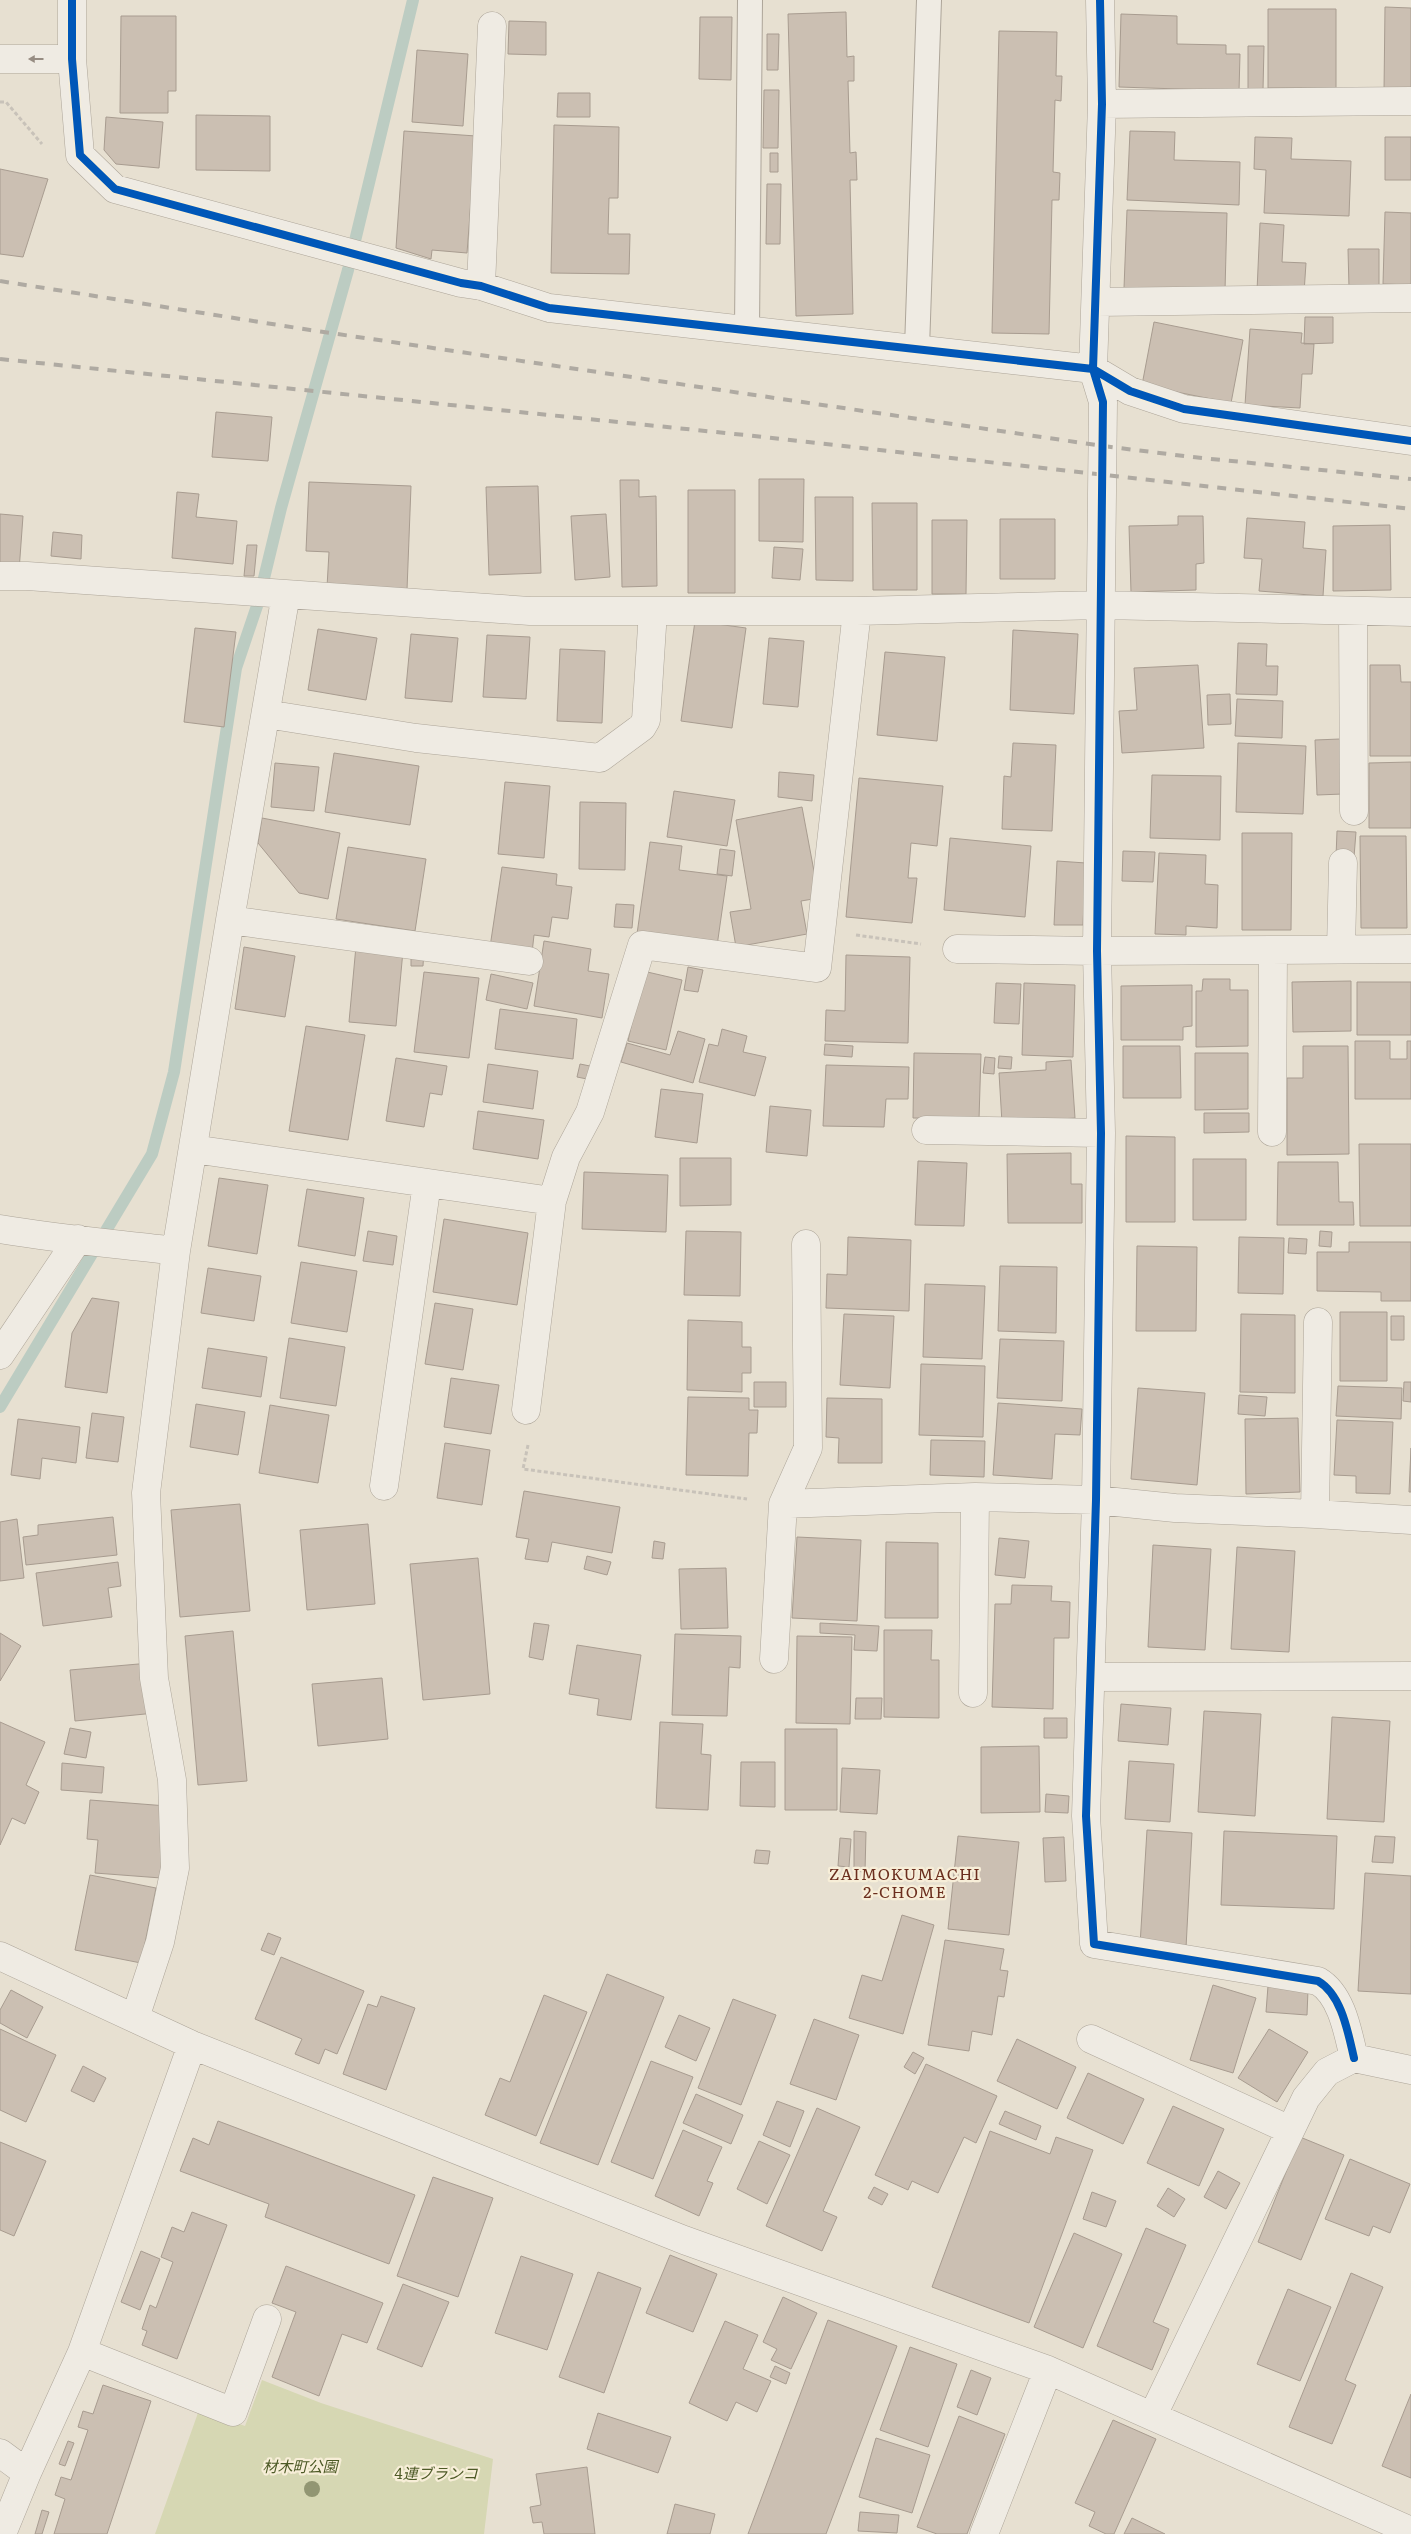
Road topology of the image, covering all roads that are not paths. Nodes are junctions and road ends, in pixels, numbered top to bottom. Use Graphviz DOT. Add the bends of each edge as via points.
graph roads {
  1 [pos="72,0"];
  2 [pos="750,0"];
  3 [pos="929,0"];
  4 [pos="1100,0"];
  5 [pos="492,26"];
  6 [pos="0,59"];
  7 [pos="72,59"];
  8 [pos="1411,101"];
  9 [pos="1102,104"];
  10 [pos="481,286"];
  11 [pos="1411,298"];
  12 [pos="1097,302"];
  13 [pos="747,329"];
  14 [pos="917,348"];
  15 [pos="1094,369"];
  16 [pos="1411,441"];
  17 [pos="0,576"];
  18 [pos="278,593"];
  19 [pos="1102,605"];
  20 [pos="653,611"];
  21 [pos="857,611"];
  22 [pos="1353,612"];
  23 [pos="1411,612"];
  24 [pos="266,714"];
  25 [pos="1354,811"];
  26 [pos="1343,863"];
  27 [pos="230,920"];
  28 [pos="1341,949"];
  29 [pos="1411,949"];
  30 [pos="957,950"];
  31 [pos="1273,950"];
  32 [pos="1097,951"];
  33 [pos="529,961"];
  34 [pos="926,1130"];
  35 [pos="1101,1132"];
  36 [pos="1272,1132"];
  37 [pos="193,1149"];
  38 [pos="426,1183"];
  39 [pos="552,1201"];
  40 [pos="0,1229"];
  41 [pos="78,1239"];
  42 [pos="806,1244"];
  43 [pos="176,1251"];
  44 [pos="1318,1322"];
  45 [pos="0,1355"];
  46 [pos="526,1410"];
  47 [pos="384,1486"];
  48 [pos="976,1496"];
  49 [pos="1096,1500"];
  50 [pos="783,1504"];
  51 [pos="1315,1514"];
  52 [pos="1411,1520"];
  53 [pos="774,1659"];
  54 [pos="1411,1676"];
  55 [pos="1091,1677"];
  56 [pos="973,1694"];
  57 [pos="0,1956"];
  58 [pos="134,2018"];
  59 [pos="1091,2039"];
  60 [pos="192,2044"];
  61 [pos="1354,2058"];
  62 [pos="1411,2070"];
  63 [pos="1290,2130"];
  64 [pos="267,2318"];
  65 [pos="82,2352"];
  66 [pos="1048,2370"];
  67 [pos="1153,2415"];
  68 [pos="0,2453"];
  69 [pos="27,2473"];
  70 [pos="1411,2531"];
  71 [pos="2,2534"];
  72 [pos="984,2534"];
  1 -- 7 [label="street"];
  2 -- 13 [label="lane"];
  3 -- 14 [label="lane"];
  4 -- 9 [label="street"];
  5 -- 10 [label="street"];
  7 -- 6 [label="street, one-way"];
  7 -- 10 [label="street" via="80,155 115,189"];
  8 -- 9 [label="street"];
  9 -- 12 [label="street"];
  10 -- 13 [label="street" via="549,308"];
  11 -- 12 [label="street"];
  12 -- 15 [label="street"];
  13 -- 14 [label="street"];
  14 -- 15 [label="street"];
  15 -- 16 [label="street" via="1130,391 1184,409"];
  15 -- 19 [label="street" via="1103,402"];
  17 -- 18 [label="street"];
  18 -- 20 [label="street" via="530,611"];
  18 -- 24 [label="street"];
  19 -- 21 [label="street"];
  19 -- 22 [label="street"];
  19 -- 32 [label="street"];
  20 -- 21 [label="street"];
  20 -- 24 [label="street" via="646,720 642,727 600,758 416,738"];
  21 -- 39 [label="street" via="817,968 642,945 590,1112 566,1157"];
  22 -- 23 [label="street"];
  22 -- 25 [label="street"];
  24 -- 27 [label="street"];
  26 -- 28 [label="street"];
  27 -- 33 [label="street"];
  27 -- 37 [label="street"];
  28 -- 29 [label="street"];
  28 -- 31 [label="street"];
  30 -- 32 [label="street"];
  31 -- 32 [label="street"];
  31 -- 36 [label="street"];
  32 -- 35 [label="street"];
  34 -- 35 [label="street"];
  35 -- 49 [label="street"];
  37 -- 38 [label="street"];
  37 -- 43 [label="street"];
  38 -- 39 [label="street"];
  38 -- 47 [label="street"];
  39 -- 46 [label="street"];
  40 -- 41 [label="street"];
  41 -- 43 [label="street"];
  41 -- 45 [label="street"];
  42 -- 50 [label="street" via="808,1448"];
  43 -- 58 [label="street" via="146,1493 154,1678 172,1780 175,1868 160,1942"];
  44 -- 51 [label="street"];
  48 -- 49 [label="street"];
  48 -- 50 [label="street"];
  48 -- 56 [label="street"];
  49 -- 51 [label="street" via="1175,1508"];
  49 -- 55 [label="street"];
  50 -- 53 [label="street"];
  51 -- 52 [label="street"];
  54 -- 55 [label="street"];
  55 -- 61 [label="street" via="1086,1816 1094,1944 1318,1982 1328,1987 1335,2000 1346,2025"];
  57 -- 58 [label="street"];
  58 -- 60 [label="street"];
  59 -- 63 [label="street"];
  60 -- 65 [label="street"];
  60 -- 66 [label="street" via="684,2240"];
  61 -- 62 [label="street"];
  61 -- 63 [label="street" via="1327,2072 1306,2098"];
  63 -- 67 [label="street"];
  64 -- 65 [label="street" via="233,2412"];
  65 -- 69 [label="street"];
  66 -- 67 [label="street"];
  66 -- 72 [label="street"];
  67 -- 70 [label="street"];
  68 -- 69 [label="street"];
  69 -- 71 [label="street"];
}
